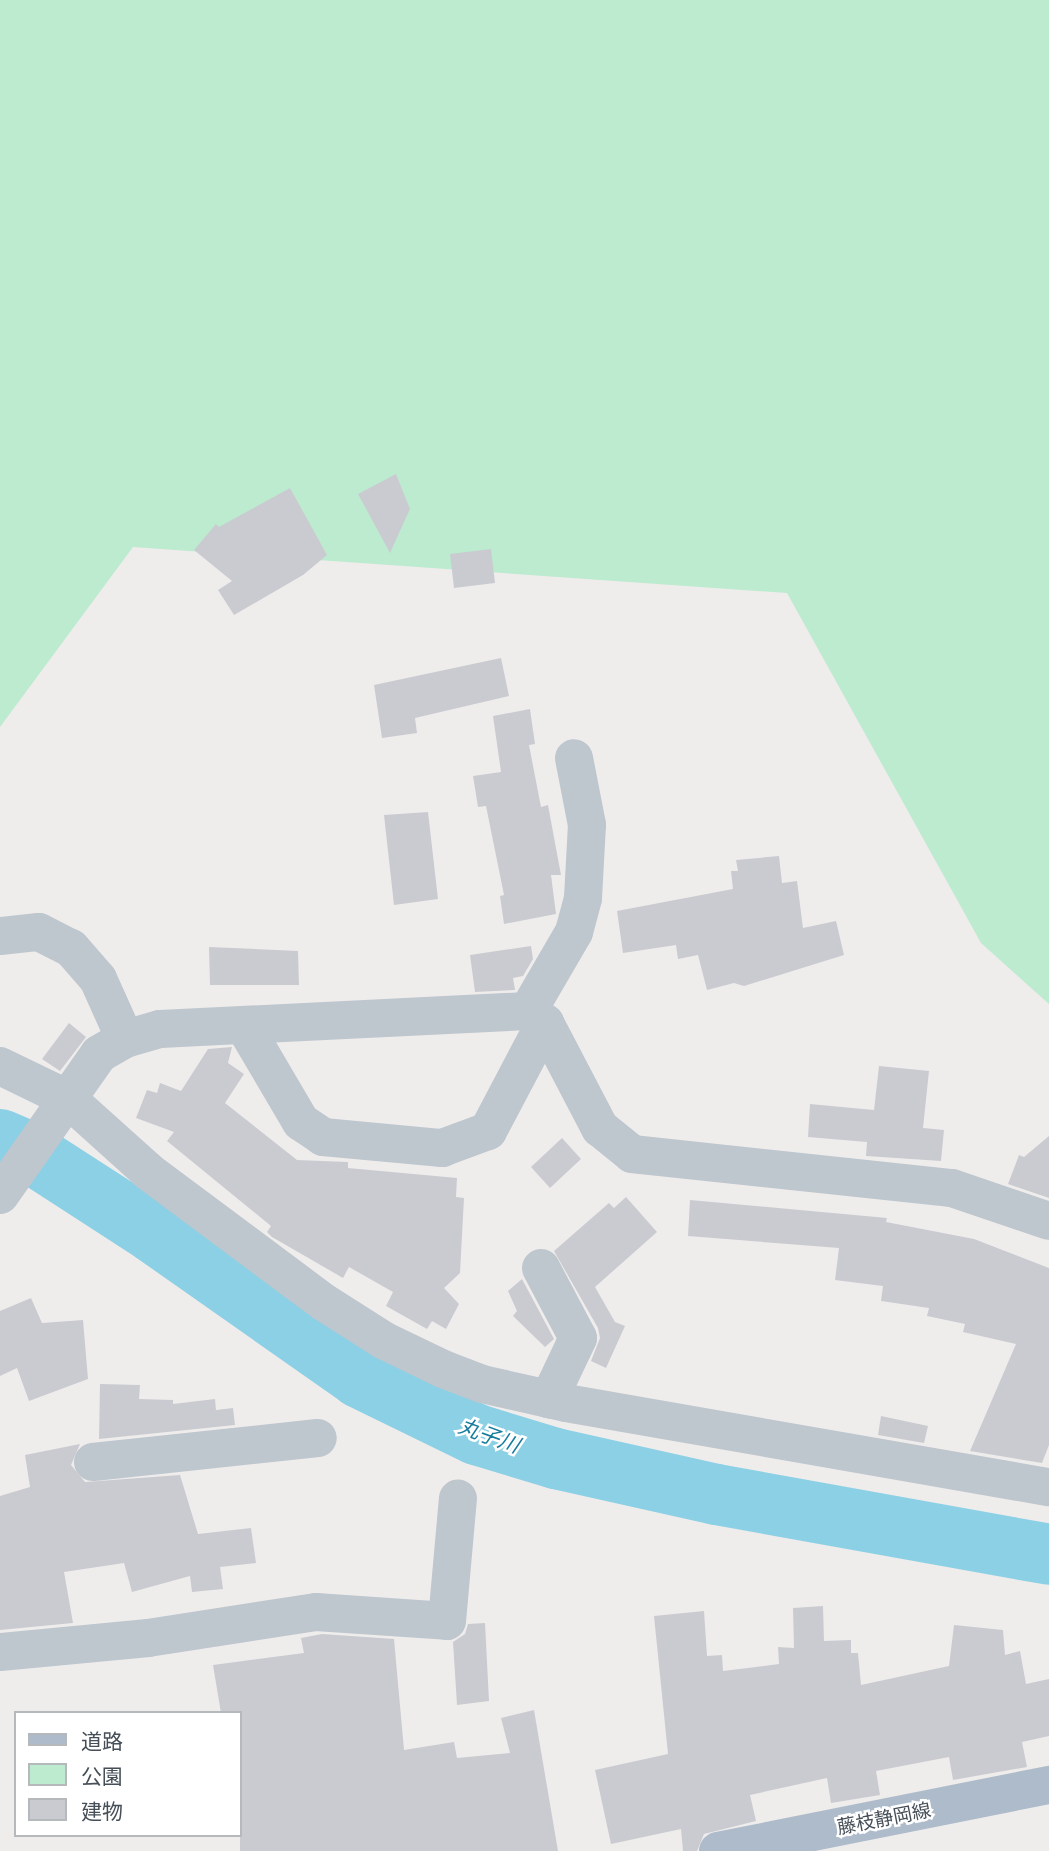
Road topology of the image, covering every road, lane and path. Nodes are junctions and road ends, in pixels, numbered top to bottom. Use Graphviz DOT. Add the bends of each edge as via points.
graph roads {
  1 [pos="574,758"];
  2 [pos="0,936"];
  3 [pos="536,1017"];
  4 [pos="245,1027"];
  5 [pos="125,1039"];
  6 [pos="0,1066"];
  7 [pos="65,1103"];
  8 [pos="2,1192"];
  9 [pos="1049,1221"];
  10 [pos="541,1268"];
  11 [pos="549,1399"];
  12 [pos="318,1438"];
  13 [pos="93,1462"];
  14 [pos="1049,1487"];
  15 [pos="458,1498"];
  16 [pos="0,1652"];
  17 [pos="1049,1785"];
  18 [pos="718,1851"];
  1 -- 3 [label="street" via="587,825 583,898 574,932"];
  2 -- 5 [label="street" via="39,932 71,948 98,979"];
  3 -- 4 [label="street"];
  3 -- 4 [label="street" via="488,1131 442,1148 323,1137 301,1122"];
  3 -- 9 [label="street" via="600,1128 632,1154 952,1188"];
  4 -- 5 [label="street" via="160,1029"];
  5 -- 7 [label="street" via="99,1054"];
  6 -- 7 [label="street"];
  7 -- 8 [label="street"];
  7 -- 11 [label="street" via="149,1172 325,1303 383,1340 482,1384"];
  10 -- 11 [label="street" via="578,1338"];
  11 -- 14 [label="street"];
  12 -- 13 [label="street"];
  15 -- 16 [label="street" via="447,1621 316,1612 148,1638"];
  17 -- 18 [label="main road, 藤枝静岡線"];
}
